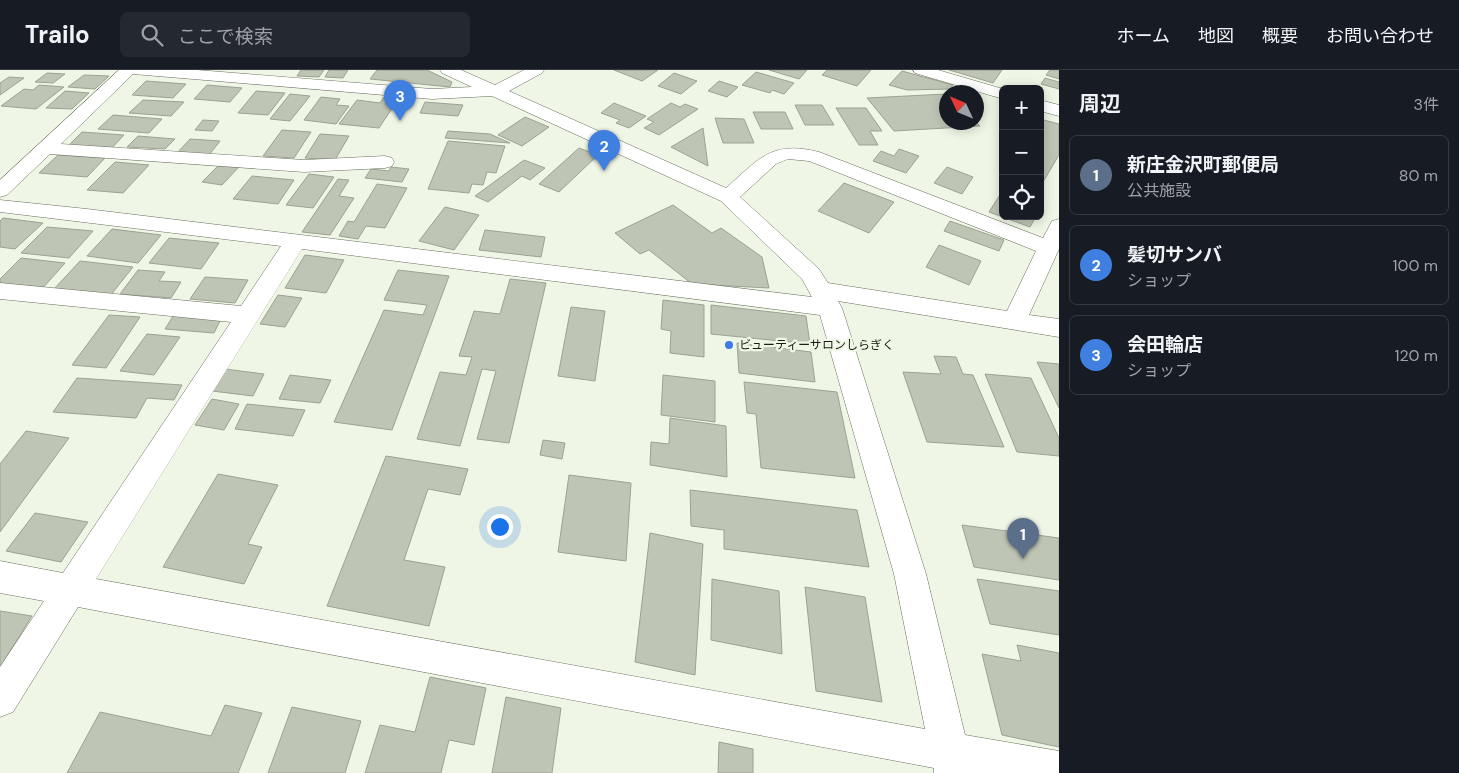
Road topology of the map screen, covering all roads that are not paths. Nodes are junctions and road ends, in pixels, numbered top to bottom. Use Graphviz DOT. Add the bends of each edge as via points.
graph roads {
  1 [pos="128,70"];
  2 [pos="138,70"];
  3 [pos="448,70"];
  4 [pos="536,70"];
  5 [pos="921,70"];
  6 [pos="497,92"];
  7 [pos="999,93"];
  8 [pos="1044,106"];
  9 [pos="1059,111"];
  10 [pos="44,148"];
  11 [pos="384,162"];
  12 [pos="0,191"];
  13 [pos="728,197"];
  14 [pos="0,206"];
  15 [pos="1059,226"];
  16 [pos="296,242"];
  17 [pos="1049,248"];
  18 [pos="0,291"];
  19 [pos="825,299"];
  20 [pos="248,315"];
  21 [pos="1014,322"];
  22 [pos="1059,328"];
  23 [pos="0,577"];
  24 [pos="70,590"];
  25 [pos="0,699"];
  26 [pos="952,762"];
  27 [pos="1059,770"];
  1 -- 10 [label="street"];
  2 -- 6 [label="street" via="432,94"];
  3 -- 6 [label="street"];
  4 -- 6 [label="street"];
  5 -- 7 [label="street"];
  6 -- 13 [label="street"];
  8 -- 9 [label="street"];
  10 -- 11 [label="street" via="304,166"];
  10 -- 12 [label="street"];
  13 -- 17 [label="street" via="769,160 786,153 812,156"];
  13 -- 19 [label="street" via="811,274"];
  14 -- 16 [label="street"];
  15 -- 17 [label="street"];
  16 -- 19 [label="street"];
  16 -- 20 [label="street"];
  17 -- 21 [label="street"];
  18 -- 20 [label="street"];
  19 -- 21 [label="street"];
  19 -- 26 [label="street" via="910,574"];
  20 -- 24 [label="street"];
  21 -- 22 [label="street"];
  23 -- 24 [label="street"];
  24 -- 25 [label="street"];
  24 -- 26 [label="street"];
  26 -- 27 [label="street"];
}
